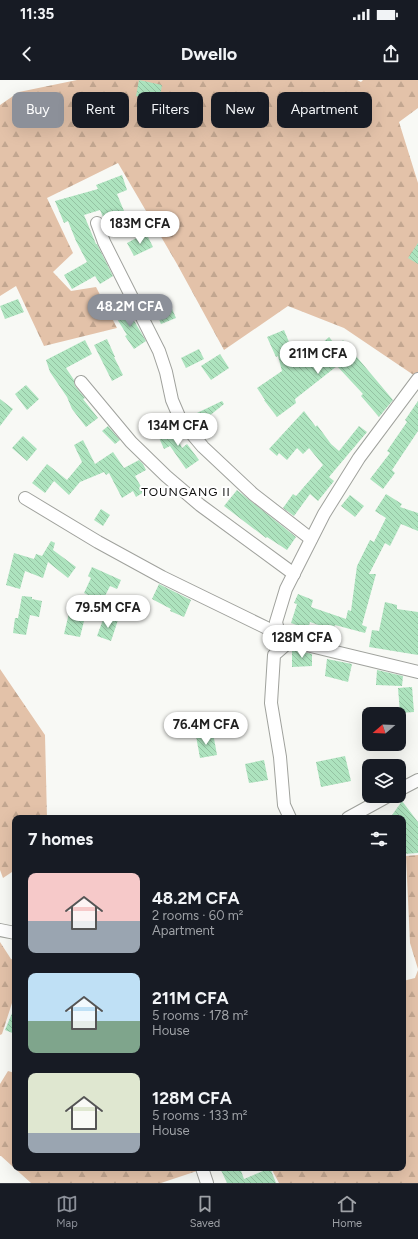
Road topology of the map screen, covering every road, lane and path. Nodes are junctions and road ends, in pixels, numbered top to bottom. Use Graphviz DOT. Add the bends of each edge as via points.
graph roads {
  1 [pos="97,223"];
  2 [pos="418,380"];
  3 [pos="81,382"];
  4 [pos="25,498"];
  5 [pos="311,539"];
  6 [pos="294,574"];
  7 [pos="279,634"];
  8 [pos="290,642"];
  9 [pos="418,672"];
  10 [pos="418,780"];
  11 [pos="406,786"];
  12 [pos="375,803"];
  13 [pos="289,815"];
  14 [pos="353,815"];
  15 [pos="0,930"];
  16 [pos="12,932"];
  17 [pos="203,1171"];
  18 [pos="207,1183"];
  1 -- 5 [label="street" via="158,351 172,400 182,421 203,447 253,494"];
  2 -- 5 [label="street" via="359,458"];
  3 -- 6 [label="street" via="131,442 166,476 200,505"];
  4 -- 7 [label="street" via="98,542"];
  5 -- 6 [label="street"];
  6 -- 7 [label="street" via="286,589 276,622"];
  7 -- 8 [label="street"];
  8 -- 9 [label="street"];
  8 -- 13 [label="street" via="274,655 271,703 280,757 284,805"];
  10 -- 11 [label="street"];
  12 -- 14 [label="street"];
  15 -- 16 [label="street"];
  17 -- 18 [label="street"];
}
